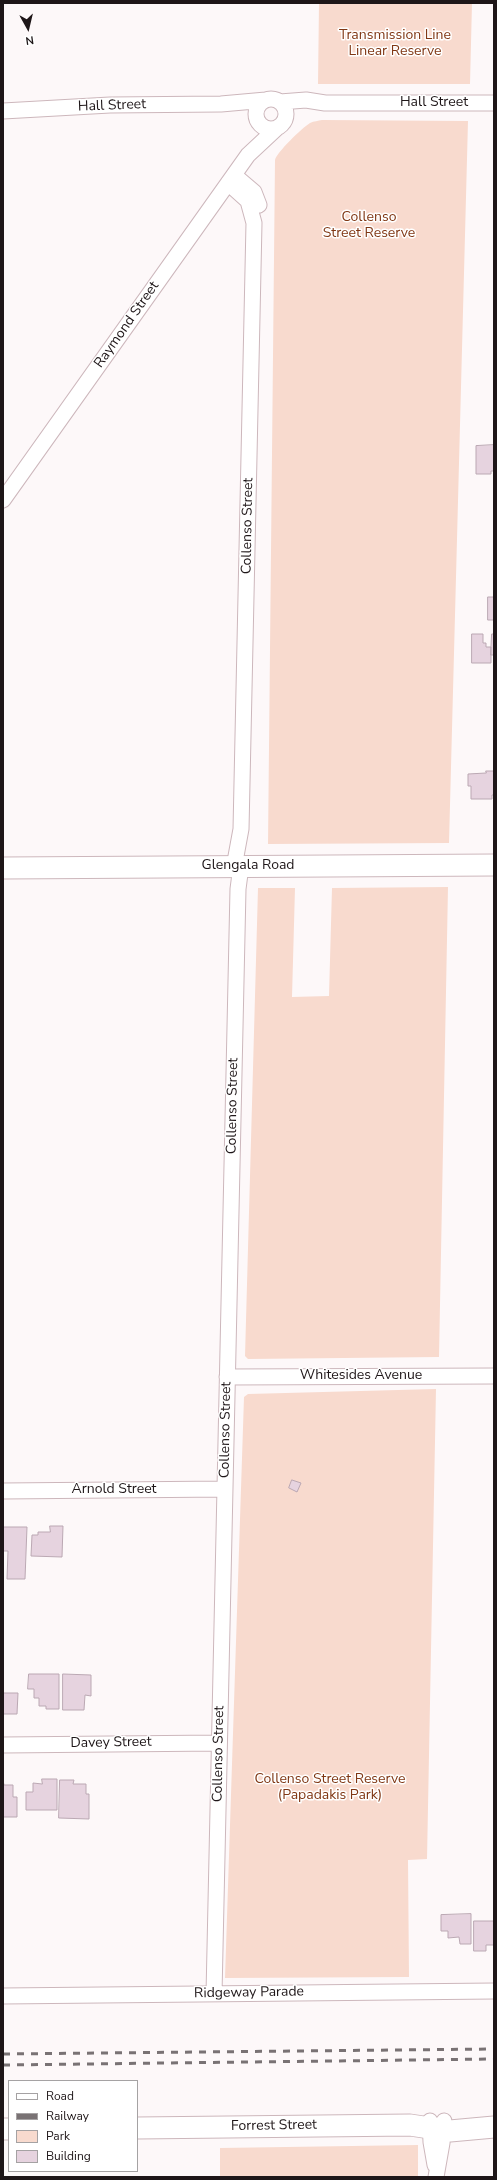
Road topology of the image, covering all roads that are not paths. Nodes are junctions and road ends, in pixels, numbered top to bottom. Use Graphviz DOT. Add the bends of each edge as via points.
graph roads {
  1 [pos="273,101"];
  2 [pos="325,103"];
  3 [pos="494,103"];
  4 [pos="221,104"];
  5 [pos="3,111"];
  6 [pos="258,118"];
  7 [pos="282,122"];
  8 [pos="252,151"];
  9 [pos="231,179"];
  10 [pos="3,500"];
  11 [pos="494,865"];
  12 [pos="240,866"];
  13 [pos="3,868"];
  14 [pos="494,1376"];
  15 [pos="227,1377"];
  16 [pos="224,1490"];
  17 [pos="3,1491"];
  18 [pos="219,1743"];
  19 [pos="3,1744"];
  20 [pos="494,1991"];
  21 [pos="214,1994"];
  22 [pos="3,1996"];
  23 [pos="494,2120"];
  24 [pos="431,2125"];
  25 [pos="138,2128"];
  26 [pos="494,2128"];
  27 [pos="436,2174"];
  1 -- 2 [label="street, Hall Street" via="306,100"];
  1 -- 4 [label="street, Hall Street"];
  1 -- 6 [label="street" via="259,105"];
  1 -- 7 [label="street" via="286,109"];
  2 -- 3 [label="street, Hall Street"];
  2 -- 7 [label="street, Hall Street" via="307,107"];
  4 -- 5 [label="street, Hall Street" via="110,105"];
  4 -- 6 [label="street, Hall Street"];
  6 -- 7 [label="street" via="269,128"];
  6 -- 8 [label="street, Raymond Street"];
  7 -- 8 [label="street, Raymond Street"];
  8 -- 9 [label="street, Raymond Street"];
  9 -- 10 [label="street, Raymond Street"];
  9 -- 12 [label="street, Collenso Street" via="249,186 258,197 259,210 254,223"];
  11 -- 12 [label="street, Glengala Road"];
  12 -- 13 [label="street, Glengala Road"];
  12 -- 15 [label="street, Collenso Street"];
  14 -- 15 [label="street, Whitesides Avenue"];
  15 -- 16 [label="street, Collenso Street"];
  16 -- 17 [label="street, Arnold Street"];
  16 -- 18 [label="street, Collenso Street"];
  18 -- 19 [label="street, Davey Street"];
  18 -- 21 [label="street, Collenso Street"];
  20 -- 21 [label="street, Ridgeway Parade"];
  21 -- 22 [label="street, Ridgeway Parade"];
  23 -- 24 [label="street, Forrest Street" via="467,2118"];
  24 -- 25 [label="street, Forrest Street"];
  24 -- 26 [label="street, Forrest Street"];
  24 -- 27 [label="street"];
}
